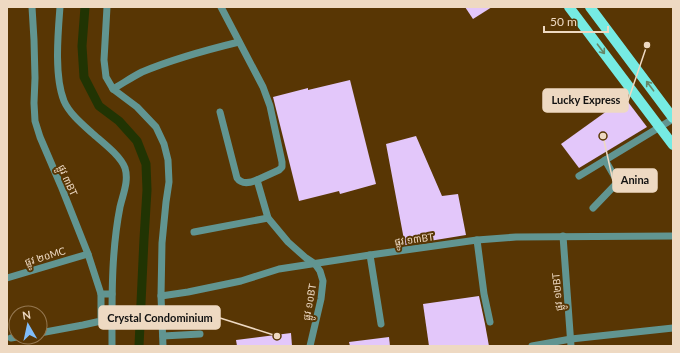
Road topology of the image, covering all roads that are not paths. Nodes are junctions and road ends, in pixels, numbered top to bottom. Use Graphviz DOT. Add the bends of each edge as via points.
graph roads {
  1 [pos="32,7"];
  2 [pos="60,7"];
  3 [pos="107,7"];
  4 [pos="221,7"];
  5 [pos="570,7"];
  6 [pos="590,7"];
  7 [pos="239,42"];
  8 [pos="112,89"];
  9 [pos="220,112"];
  10 [pos="673,118"];
  11 [pos="659,127"];
  12 [pos="673,145"];
  13 [pos="605,160"];
  14 [pos="579,176"];
  15 [pos="257,180"];
  16 [pos="593,208"];
  17 [pos="268,218"];
  18 [pos="194,232"];
  19 [pos="562,236"];
  20 [pos="673,236"];
  21 [pos="477,240"];
  22 [pos="88,254"];
  23 [pos="370,255"];
  24 [pos="315,264"];
  25 [pos="7,278"];
  26 [pos="101,294"];
  27 [pos="112,294"];
  28 [pos="161,296"];
  29 [pos="490,322"];
  30 [pos="381,324"];
  31 [pos="673,328"];
  32 [pos="48,332"];
  33 [pos="200,334"];
  34 [pos="163,336"];
  35 [pos="571,343"];
  36 [pos="112,346"];
  37 [pos="163,346"];
  38 [pos="310,346"];
  39 [pos="532,346"];
  1 -- 22 [label="street, ផ្លូវ ៣BT" via="35,121"];
  2 -- 27 [label="street" via="58,66 64,101 78,120 119,159 127,177 114,244"];
  3 -- 8 [label="street" via="104,60 106,77"];
  4 -- 7 [label="street"];
  5 -- 11 [label="main road, one-way"];
  10 -- 6 [label="main road, one-way"];
  7 -- 8 [label="street" via="197,52 167,63 141,73"];
  7 -- 15 [label="street" via="270,106 282,162 279,170"];
  8 -- 28 [label="street" via="137,107 156,127 168,160 169,182 162,242"];
  9 -- 15 [label="street" via="237,178 243,183"];
  10 -- 11 [label="street"];
  11 -- 12 [label="main road"];
  11 -- 13 [label="street"];
  13 -- 14 [label="street"];
  13 -- 16 [label="street" via="616,179 616,184"];
  15 -- 17 [label="street"];
  17 -- 18 [label="street"];
  17 -- 24 [label="street" via="288,242"];
  19 -- 20 [label="street, ផ្លូវ ១៣BT"];
  19 -- 21 [label="street, ផ្លូវ ១៣BT"];
  19 -- 35 [label="street, ផ្លូវ ១២BT"];
  21 -- 23 [label="street, ផ្លូវ ១៣BT"];
  21 -- 29 [label="street"];
  22 -- 25 [label="street, ផ្លូវ ២០MC"];
  22 -- 26 [label="street, ផ្លូវ ៣BT"];
  23 -- 24 [label="street, ផ្លូវ ១៣BT"];
  23 -- 30 [label="street"];
  24 -- 28 [label="street, ផ្លូវ ១៣BT" via="279,269 241,282"];
  24 -- 38 [label="street, ផ្លូវ ១០BT" via="323,281"];
  26 -- 27 [label="street"];
  26 -- 32 [label="street, ផ្លូវ ៣BT" via="101,320"];
  27 -- 36 [label="street"];
  28 -- 34 [label="street"];
  31 -- 35 [label="street"];
  33 -- 34 [label="street"];
  34 -- 37 [label="street"];
  35 -- 39 [label="street"];
}
